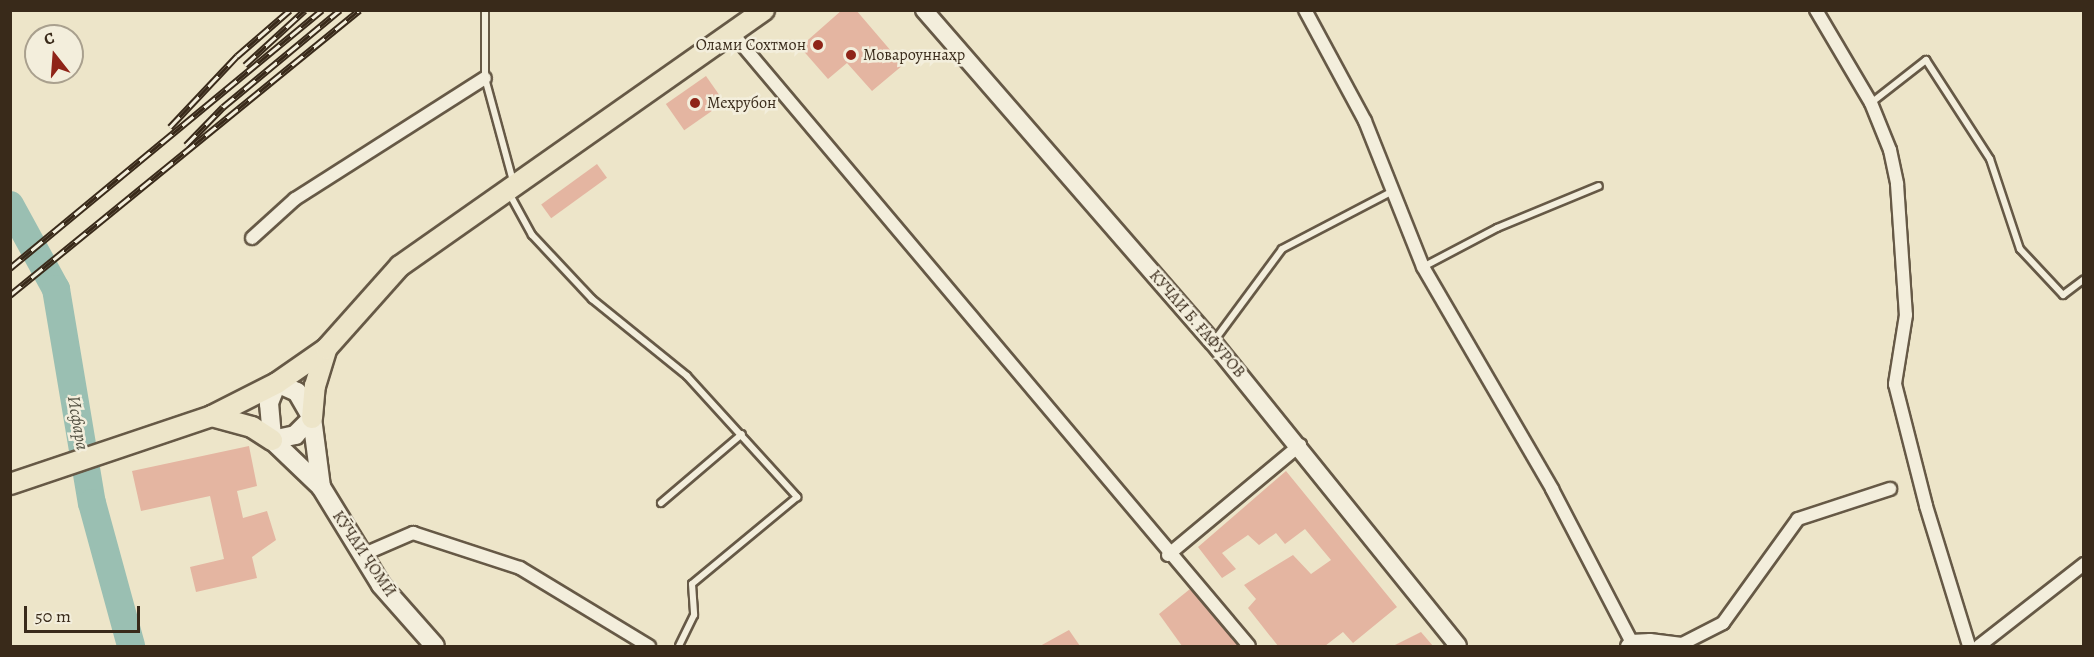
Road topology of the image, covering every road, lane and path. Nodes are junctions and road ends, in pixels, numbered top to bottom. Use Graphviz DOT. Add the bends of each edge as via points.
graph roads {
  1 [pos="485,10"];
  2 [pos="764,10"];
  3 [pos="924,10"];
  4 [pos="1305,10"];
  5 [pos="1816,10"];
  6 [pos="733,34"];
  7 [pos="486,78"];
  8 [pos="1871,103"];
  9 [pos="1599,186"];
  10 [pos="512,190"];
  11 [pos="1391,192"];
  12 [pos="252,238"];
  13 [pos="1423,267"];
  14 [pos="2084,279"];
  15 [pos="1213,342"];
  16 [pos="326,349"];
  17 [pos="277,383"];
  18 [pos="212,416"];
  19 [pos="312,418"];
  20 [pos="742,434"];
  21 [pos="272,440"];
  22 [pos="1300,445"];
  23 [pos="10,484"];
  24 [pos="321,487"];
  25 [pos="1890,489"];
  26 [pos="662,503"];
  27 [pos="362,555"];
  28 [pos="1168,555"];
  29 [pos="2084,564"];
  30 [pos="1629,644"];
  31 [pos="435,646"];
  32 [pos="650,646"];
  33 [pos="679,646"];
  34 [pos="1249,646"];
  35 [pos="1458,646"];
  36 [pos="1969,646"];
  37 [pos="1979,646"];
  1 -- 7 [label="lane"];
  2 -- 6 [label="main road"];
  3 -- 15 [label="street, КУЧАИ Б. ҒАФУРОВ"];
  4 -- 11 [label="street" via="1365,121"];
  5 -- 8 [label="street"];
  6 -- 10 [label="main road"];
  6 -- 28 [label="street"];
  7 -- 10 [label="lane"];
  7 -- 12 [label="street" via="295,199"];
  8 -- 14 [label="lane" via="1926,60 1990,159 2020,249 2063,295"];
  8 -- 36 [label="street" via="1890,150 1897,184 1906,315 1895,384 1926,506"];
  9 -- 13 [label="lane" via="1497,228"];
  10 -- 16 [label="main road" via="400,266"];
  10 -- 20 [label="lane" via="532,234 592,299 687,376"];
  11 -- 13 [label="street"];
  11 -- 15 [label="lane" via="1282,249"];
  13 -- 30 [label="street" via="1552,489"];
  15 -- 22 [label="street, КУЧАИ Б. ҒАФУРОВ"];
  16 -- 17 [label="main road"];
  16 -- 19 [label="main road" via="315,386"];
  17 -- 18 [label="main road"];
  17 -- 19 [label="main road, КӮЧАИ ҶОМӢ" via="297,392"];
  17 -- 21 [label="main road" via="269,403"];
  18 -- 21 [label="main road" via="252,427"];
  18 -- 23 [label="main road"];
  19 -- 21 [label="main road" via="295,435"];
  19 -- 24 [label="main road, КӮЧАИ ҶОМӢ"];
  20 -- 26 [label="lane"];
  20 -- 33 [label="lane" via="797,496 692,584 694,615"];
  21 -- 24 [label="main road, КӮЧАИ ҶОМӢ"];
  22 -- 28 [label="street"];
  22 -- 35 [label="street, КУЧАИ Б. ҒАФУРОВ"];
  24 -- 27 [label="main road, КӮЧАИ ҶОМӢ"];
  25 -- 30 [label="street" via="1798,519 1723,623 1682,644"];
  27 -- 31 [label="main road, КӮЧАИ ҶОМӢ" via="381,585"];
  27 -- 32 [label="street" via="413,533 520,568"];
  28 -- 34 [label="street"];
  29 -- 37 [label="street"];
}
